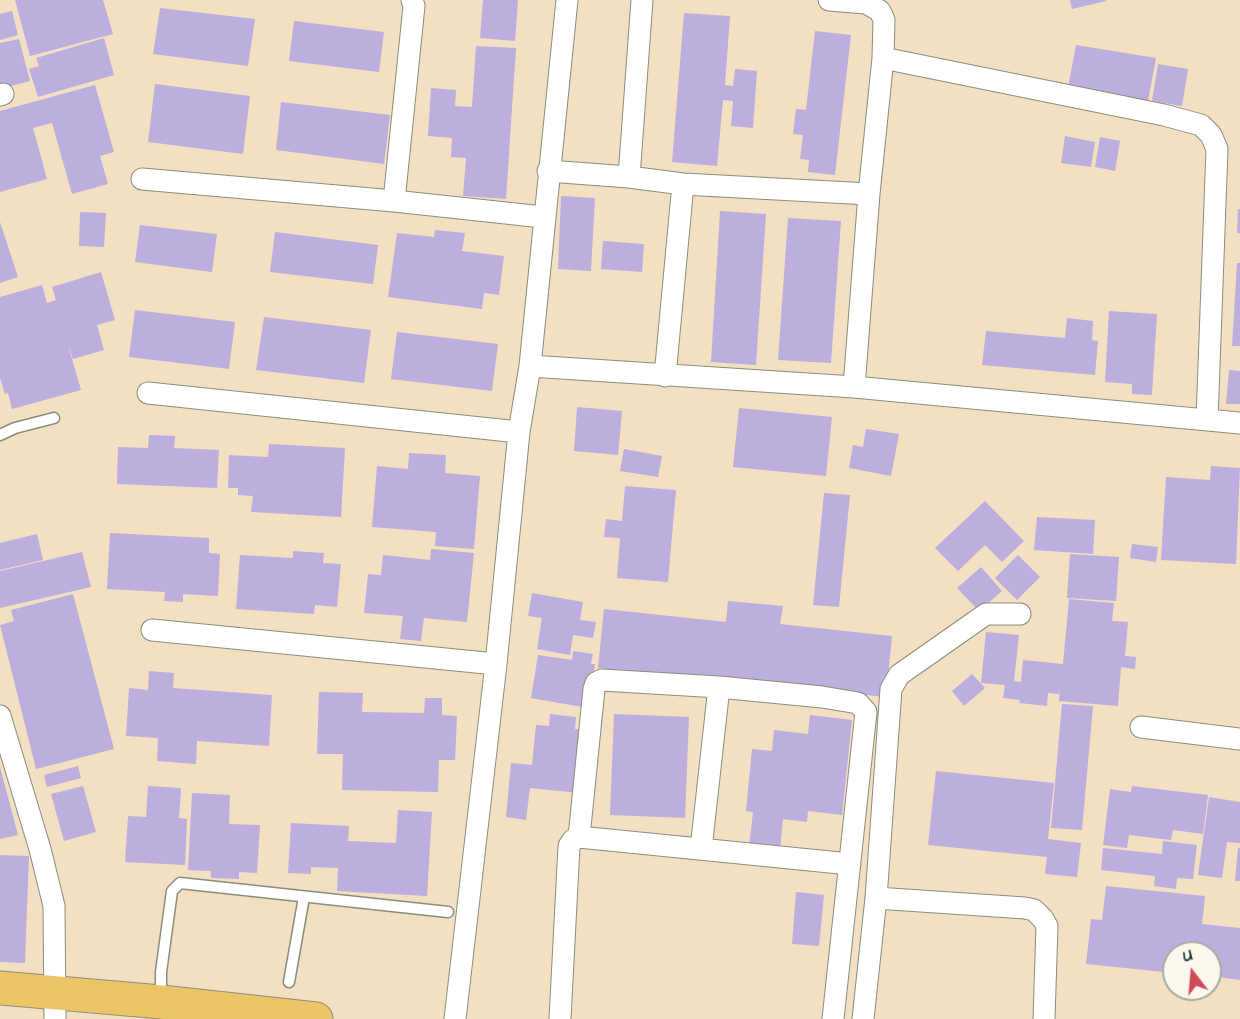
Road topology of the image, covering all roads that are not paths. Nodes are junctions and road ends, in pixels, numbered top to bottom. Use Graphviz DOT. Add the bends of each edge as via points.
graph roads {
  1 [pos="412,0"];
  2 [pos="567,0"];
  3 [pos="642,0"];
  4 [pos="829,0"];
  5 [pos="883,58"];
  6 [pos="548,171"];
  7 [pos="629,177"];
  8 [pos="142,179"];
  9 [pos="682,184"];
  10 [pos="869,194"];
  11 [pos="394,201"];
  12 [pos="543,217"];
  13 [pos="530,366"];
  14 [pos="665,376"];
  15 [pos="854,387"];
  16 [pos="148,393"];
  17 [pos="54,418"];
  18 [pos="1207,420"];
  19 [pos="1240,423"];
  20 [pos="519,432"];
  21 [pos="0,435"];
  22 [pos="1020,614"];
  23 [pos="152,630"];
  24 [pos="496,664"];
  25 [pos="719,687"];
  26 [pos="0,716"];
  27 [pos="1141,727"];
  28 [pos="1240,739"];
  29 [pos="579,837"];
  30 [pos="701,849"];
  31 [pos="850,864"];
  32 [pos="304,897"];
  33 [pos="876,898"];
  34 [pos="448,912"];
  35 [pos="289,982"];
  36 [pos="0,988"];
  37 [pos="55,1006"];
  38 [pos="160,1011"];
  39 [pos="316,1019"];
  40 [pos="455,1019"];
  41 [pos="560,1019"];
  42 [pos="833,1019"];
  43 [pos="863,1019"];
  44 [pos="1044,1019"];
  1 -- 11 [label="street"];
  2 -- 6 [label="street"];
  3 -- 7 [label="street"];
  4 -- 5 [label="street" via="866,3 880,11 884,20"];
  5 -- 10 [label="street"];
  5 -- 18 [label="street" via="1164,115 1201,125 1211,135 1217,149"];
  6 -- 7 [label="street"];
  6 -- 12 [label="street"];
  7 -- 9 [label="street"];
  8 -- 11 [label="street"];
  9 -- 10 [label="street"];
  9 -- 14 [label="street"];
  10 -- 15 [label="street"];
  11 -- 12 [label="street"];
  12 -- 13 [label="street"];
  13 -- 14 [label="street"];
  13 -- 20 [label="street"];
  14 -- 15 [label="street"];
  15 -- 18 [label="street"];
  16 -- 20 [label="street"];
  17 -- 21 [label="lane"];
  18 -- 19 [label="street"];
  20 -- 24 [label="street"];
  22 -- 33 [label="street" via="986,614 899,675 891,688"];
  23 -- 24 [label="street"];
  24 -- 40 [label="street"];
  25 -- 29 [label="street" via="602,680 596,683"];
  25 -- 30 [label="street"];
  25 -- 31 [label="street" via="851,701 862,706 866,712"];
  26 -- 37 [label="street" via="54,906"];
  27 -- 28 [label="street"];
  29 -- 30 [label="street"];
  29 -- 41 [label="street" via="568,846"];
  30 -- 31 [label="street"];
  31 -- 42 [label="street"];
  32 -- 34 [label="lane"];
  32 -- 35 [label="lane"];
  32 -- 38 [label="lane" via="176,885 161,972"];
  33 -- 43 [label="street"];
  33 -- 44 [label="street" via="1034,910 1047,926"];
  36 -- 37 [label="highway"];
  37 -- 38 [label="highway"];
  38 -- 39 [label="highway"];
}
